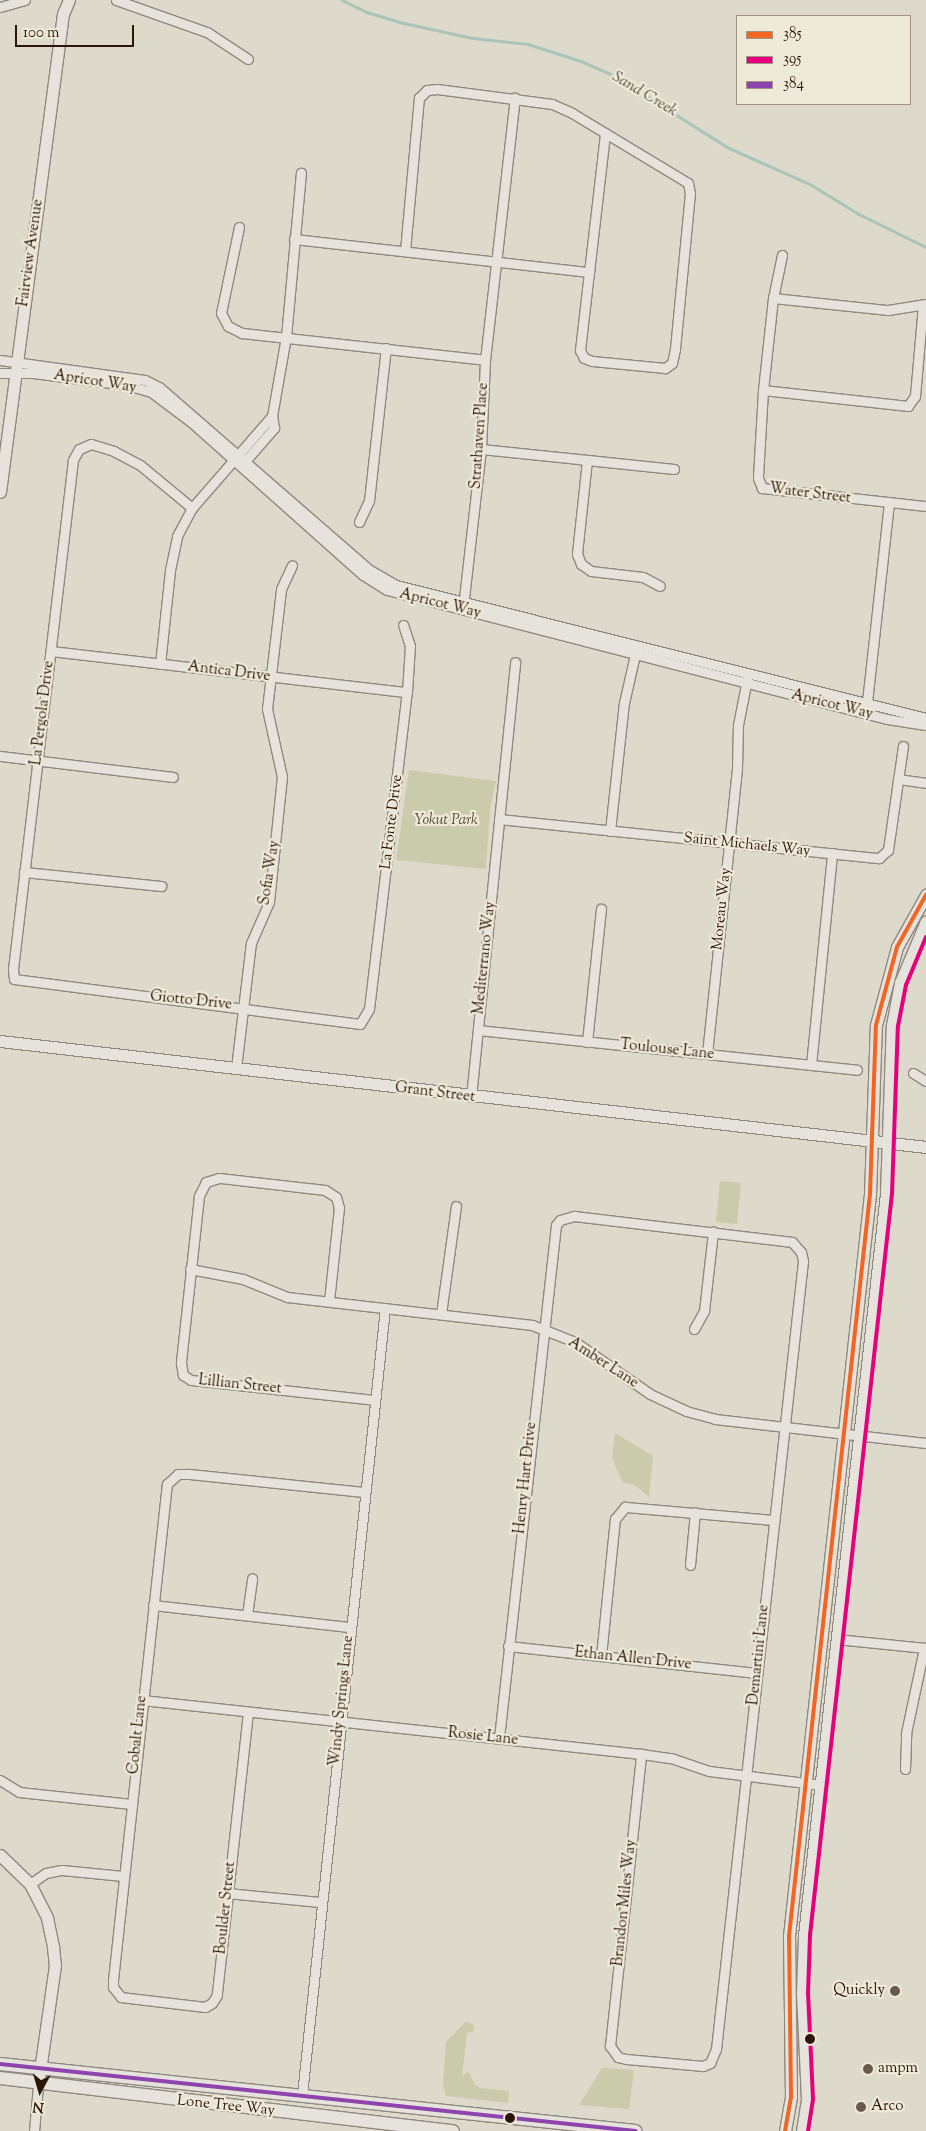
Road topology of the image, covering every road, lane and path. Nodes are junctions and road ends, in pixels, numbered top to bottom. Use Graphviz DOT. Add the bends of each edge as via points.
graph roads {
  1 [pos="25,0"];
  2 [pos="61,0"];
  3 [pos="69,0"];
  4 [pos="116,0"];
  5 [pos="0,7"];
  6 [pos="63,14"];
  7 [pos="248,59"];
  8 [pos="515,98"];
  9 [pos="605,133"];
  10 [pos="301,174"];
  11 [pos="239,227"];
  12 [pos="294,239"];
  13 [pos="405,251"];
  14 [pos="782,254"];
  15 [pos="497,262"];
  16 [pos="589,272"];
  17 [pos="773,298"];
  18 [pos="924,305"];
  19 [pos="286,337"];
  20 [pos="386,348"];
  21 [pos="0,360"];
  22 [pos="485,360"];
  23 [pos="16,362"];
  24 [pos="0,372"];
  25 [pos="15,374"];
  26 [pos="763,390"];
  27 [pos="480,449"];
  28 [pos="240,458"];
  29 [pos="587,460"];
  30 [pos="674,469"];
  31 [pos="0,492"];
  32 [pos="889,502"];
  33 [pos="926,506"];
  34 [pos="192,508"];
  35 [pos="360,522"];
  36 [pos="292,565"];
  37 [pos="660,586"];
  38 [pos="464,605"];
  39 [pos="402,625"];
  40 [pos="636,650"];
  41 [pos="51,651"];
  42 [pos="515,662"];
  43 [pos="160,664"];
  44 [pos="270,677"];
  45 [pos="747,679"];
  46 [pos="407,692"];
  47 [pos="867,709"];
  48 [pos="926,718"];
  49 [pos="926,725"];
  50 [pos="903,746"];
  51 [pos="0,756"];
  52 [pos="38,760"];
  53 [pos="173,777"];
  54 [pos="898,780"];
  55 [pos="926,783"];
  56 [pos="499,819"];
  57 [pos="610,830"];
  58 [pos="729,843"];
  59 [pos="832,853"];
  60 [pos="24,872"];
  61 [pos="161,886"];
  62 [pos="926,895"];
  63 [pos="601,909"];
  64 [pos="926,922"];
  65 [pos="14,979"];
  66 [pos="243,1007"];
  67 [pos="365,1018"];
  68 [pos="478,1030"];
  69 [pos="0,1041"];
  70 [pos="588,1042"];
  71 [pos="707,1054"];
  72 [pos="811,1065"];
  73 [pos="236,1068"];
  74 [pos="857,1070"];
  75 [pos="913,1073"];
  76 [pos="926,1081"];
  77 [pos="471,1097"];
  78 [pos="871,1142"];
  79 [pos="886,1143"];
  80 [pos="926,1147"];
  81 [pos="456,1206"];
  82 [pos="713,1232"];
  83 [pos="190,1269"];
  84 [pos="329,1301"];
  85 [pos="385,1308"];
  86 [pos="441,1314"];
  87 [pos="542,1328"];
  88 [pos="694,1329"];
  89 [pos="374,1400"];
  90 [pos="784,1427"];
  91 [pos="844,1434"];
  92 [pos="859,1435"];
  93 [pos="926,1442"];
  94 [pos="364,1492"];
  95 [pos="695,1512"];
  96 [pos="774,1520"];
  97 [pos="690,1565"];
  98 [pos="252,1578"];
  99 [pos="153,1605"];
  100 [pos="247,1615"];
  101 [pos="349,1626"];
  102 [pos="836,1639"];
  103 [pos="508,1646"];
  104 [pos="925,1648"];
  105 [pos="601,1656"];
  106 [pos="757,1673"];
  107 [pos="142,1700"];
  108 [pos="248,1712"];
  109 [pos="341,1722"];
  110 [pos="499,1738"];
  111 [pos="641,1754"];
  112 [pos="905,1769"];
  113 [pos="746,1777"];
  114 [pos="0,1780"];
  115 [pos="806,1783"];
  116 [pos="821,1785"];
  117 [pos="131,1804"];
  118 [pos="0,1855"];
  119 [pos="123,1876"];
  120 [pos="30,1884"];
  121 [pos="228,1893"];
  122 [pos="320,1902"];
  123 [pos="116,1992"];
  124 [pos="710,2063"];
  125 [pos="0,2064"];
  126 [pos="42,2067"];
  127 [pos="0,2078"];
  128 [pos="38,2085"];
  129 [pos="302,2095"];
  130 [pos="34,2131"];
  131 [pos="453,2131"];
  132 [pos="635,2131"];
  133 [pos="785,2131"];
  134 [pos="802,2131"];
  1 -- 5 [label="street"];
  2 -- 6 [label="street, Fairview Avenue"];
  3 -- 6 [label="street, Fairview Avenue"];
  4 -- 7 [label="street" via="207,32"];
  6 -- 23 [label="street, Fairview Avenue"];
  8 -- 9 [label="street" via="552,104"];
  8 -- 13 [label="street" via="437,89 427,90 420,98"];
  8 -- 15 [label="street, Strathaven Place"];
  9 -- 16 [label="street"];
  9 -- 16 [label="street" via="688,183 690,203 672,363 665,368 584,358 580,350"];
  10 -- 12 [label="street"];
  11 -- 19 [label="street" via="221,313 228,326 242,333"];
  12 -- 13 [label="street"];
  12 -- 19 [label="street"];
  13 -- 15 [label="street"];
  14 -- 17 [label="street"];
  15 -- 16 [label="street"];
  15 -- 22 [label="street, Strathaven Place"];
  17 -- 18 [label="street" via="888,310"];
  17 -- 26 [label="street"];
  18 -- 26 [label="street" via="915,396 908,406"];
  19 -- 20 [label="street"];
  19 -- 28 [label="street" via="272,416"];
  20 -- 22 [label="street"];
  20 -- 35 [label="street" via="369,502"];
  21 -- 23 [label="street, Apricot Way"];
  22 -- 27 [label="street, Strathaven Place"];
  23 -- 25 [label="street, Fairview Avenue"];
  23 -- 28 [label="street, Apricot Way" via="145,380 172,395"];
  24 -- 25 [label="street, Apricot Way"];
  25 -- 28 [label="street, Apricot Way" via="33,373 127,385 151,392"];
  25 -- 31 [label="street, Fairview Avenue"];
  26 -- 32 [label="street, Water Street" via="758,478 762,488"];
  27 -- 29 [label="street"];
  27 -- 38 [label="street, Strathaven Place"];
  28 -- 34 [label="street"];
  28 -- 38 [label="street, Apricot Way" via="376,584 400,594"];
  29 -- 30 [label="street"];
  29 -- 37 [label="street" via="578,554 581,564 591,570 643,577"];
  32 -- 33 [label="street, Water Street"];
  32 -- 47 [label="street"];
  34 -- 41 [label="street, La Pergola Drive" via="140,465 91,444 79,449 74,460"];
  34 -- 43 [label="street" via="177,536"];
  36 -- 44 [label="street, Sofia Way" via="281,589"];
  38 -- 40 [label="street, Apricot Way"];
  39 -- 46 [label="street, La Fonte Drive" via="410,646"];
  40 -- 45 [label="street, Apricot Way"];
  40 -- 57 [label="street" via="624,703"];
  41 -- 43 [label="street, Antica Drive"];
  41 -- 52 [label="street, La Pergola Drive"];
  42 -- 56 [label="street, Mediterrano Way"];
  43 -- 44 [label="street, Antica Drive"];
  44 -- 46 [label="street, Antica Drive"];
  44 -- 66 [label="street, Sofia Way" via="267,709 282,777 269,902 251,943"];
  45 -- 47 [label="street, Apricot Way"];
  45 -- 58 [label="street, Moreau Way" via="738,725"];
  46 -- 67 [label="street, La Fonte Drive" via="369,1009"];
  47 -- 48 [label="street, Apricot Way"];
  47 -- 49 [label="street, Apricot Way"];
  50 -- 54 [label="street, Saint Michaels Way"];
  51 -- 52 [label="street"];
  52 -- 53 [label="street"];
  52 -- 60 [label="street, La Pergola Drive"];
  54 -- 55 [label="street"];
  54 -- 59 [label="street, Saint Michaels Way" via="888,850 878,858"];
  56 -- 57 [label="street, Saint Michaels Way"];
  56 -- 68 [label="street, Mediterrano Way"];
  57 -- 58 [label="street, Saint Michaels Way"];
  58 -- 59 [label="street, Saint Michaels Way"];
  58 -- 71 [label="street, Moreau Way"];
  59 -- 72 [label="street"];
  60 -- 61 [label="street"];
  60 -- 65 [label="street, La Pergola Drive"];
  62 -- 78 [label="street" via="897,947 876,1025"];
  63 -- 70 [label="street"];
  64 -- 79 [label="street" via="900,983 892,1025"];
  65 -- 66 [label="street, Giotto Drive"];
  66 -- 67 [label="street, Giotto Drive" via="350,1025 360,1024"];
  66 -- 73 [label="street, Sofia Way"];
  68 -- 70 [label="street, Toulouse Lane"];
  68 -- 77 [label="street, Mediterrano Way"];
  69 -- 73 [label="street, Grant Street"];
  70 -- 71 [label="street, Toulouse Lane"];
  71 -- 72 [label="street, Toulouse Lane"];
  72 -- 74 [label="street, Toulouse Lane"];
  73 -- 77 [label="street, Grant Street"];
  75 -- 76 [label="street"];
  77 -- 78 [label="street, Grant Street"];
  78 -- 79 [label="street, Grant Street"];
  78 -- 91 [label="street" via="870,1194"];
  79 -- 80 [label="street"];
  79 -- 92 [label="street" via="886,1193"];
  81 -- 86 [label="street"];
  82 -- 87 [label="street, Henry Hart Drive" via="574,1216 560,1220 552,1234"];
  82 -- 88 [label="street" via="704,1311"];
  82 -- 90 [label="street, Demartini Lane" via="785,1240 798,1246 803,1261"];
  83 -- 84 [label="street, Amber Lane" via="234,1276 287,1297"];
  83 -- 84 [label="street" via="199,1196 206,1182 219,1178 315,1189 336,1197 339,1208"];
  83 -- 89 [label="street, Lillian Street" via="181,1363 183,1375 191,1380"];
  84 -- 85 [label="street, Amber Lane"];
  85 -- 86 [label="street, Amber Lane"];
  85 -- 89 [label="street, Windy Springs Lane"];
  86 -- 87 [label="street, Amber Lane"];
  87 -- 90 [label="street, Amber Lane" via="575,1342 650,1394 686,1411 715,1419"];
  87 -- 103 [label="street, Henry Hart Drive"];
  89 -- 94 [label="street, Windy Springs Lane"];
  90 -- 91 [label="street, Amber Lane"];
  90 -- 96 [label="street, Demartini Lane"];
  91 -- 92 [label="street, Amber Lane"];
  91 -- 115 [label="street"];
  92 -- 93 [label="street, Amber Lane"];
  92 -- 102 [label="street"];
  94 -- 99 [label="street, Cobalt Lane" via="189,1474 171,1478 166,1490"];
  94 -- 101 [label="street, Windy Springs Lane"];
  95 -- 96 [label="street"];
  95 -- 97 [label="street"];
  95 -- 105 [label="street" via="625,1507 615,1519"];
  96 -- 106 [label="street, Demartini Lane"];
  98 -- 100 [label="street"];
  99 -- 100 [label="street"];
  99 -- 107 [label="street, Cobalt Lane"];
  100 -- 101 [label="street"];
  101 -- 109 [label="street, Windy Springs Lane"];
  102 -- 104 [label="street"];
  102 -- 116 [label="street"];
  103 -- 105 [label="street, Ethan Allen Drive"];
  103 -- 110 [label="street, Henry Hart Drive"];
  104 -- 112 [label="street" via="906,1733"];
  105 -- 106 [label="street, Ethan Allen Drive"];
  106 -- 113 [label="street, Demartini Lane"];
  107 -- 108 [label="street, Rosie Lane"];
  107 -- 117 [label="street, Cobalt Lane"];
  108 -- 109 [label="street, Rosie Lane"];
  108 -- 121 [label="street, Boulder Street"];
  109 -- 110 [label="street, Rosie Lane"];
  109 -- 122 [label="street, Windy Springs Lane"];
  110 -- 111 [label="street, Rosie Lane"];
  111 -- 113 [label="street, Rosie Lane" via="671,1758 709,1772"];
  111 -- 124 [label="street, Brandon Miles Way" via="610,2040 612,2052 626,2059 695,2067"];
  113 -- 115 [label="street, Rosie Lane"];
  113 -- 124 [label="street, Demartini Lane" via="716,2049"];
  114 -- 117 [label="street" via="19,1792"];
  115 -- 116 [label="street, Rosie Lane"];
  115 -- 133 [label="street" via="789,1936 791,2098"];
  116 -- 134 [label="street" via="803,1953 807,2099"];
  117 -- 119 [label="street, Cobalt Lane"];
  118 -- 120 [label="street"];
  119 -- 120 [label="street" via="62,1870 46,1873"];
  119 -- 123 [label="street, Cobalt Lane" via="113,1980"];
  120 -- 126 [label="street" via="47,1918 55,1965"];
  121 -- 122 [label="street"];
  121 -- 123 [label="street, Boulder Street" via="218,1989 212,2003 195,2006 129,2000"];
  122 -- 129 [label="street, Windy Springs Lane"];
  125 -- 126 [label="main road, Lone Tree Way"];
  126 -- 128 [label="street"];
  126 -- 129 [label="main road, Lone Tree Way"];
  127 -- 128 [label="main road, Lone Tree Way"];
  128 -- 130 [label="street"];
  128 -- 131 [label="main road, Lone Tree Way"];
  129 -- 132 [label="main road, Lone Tree Way"];
}
